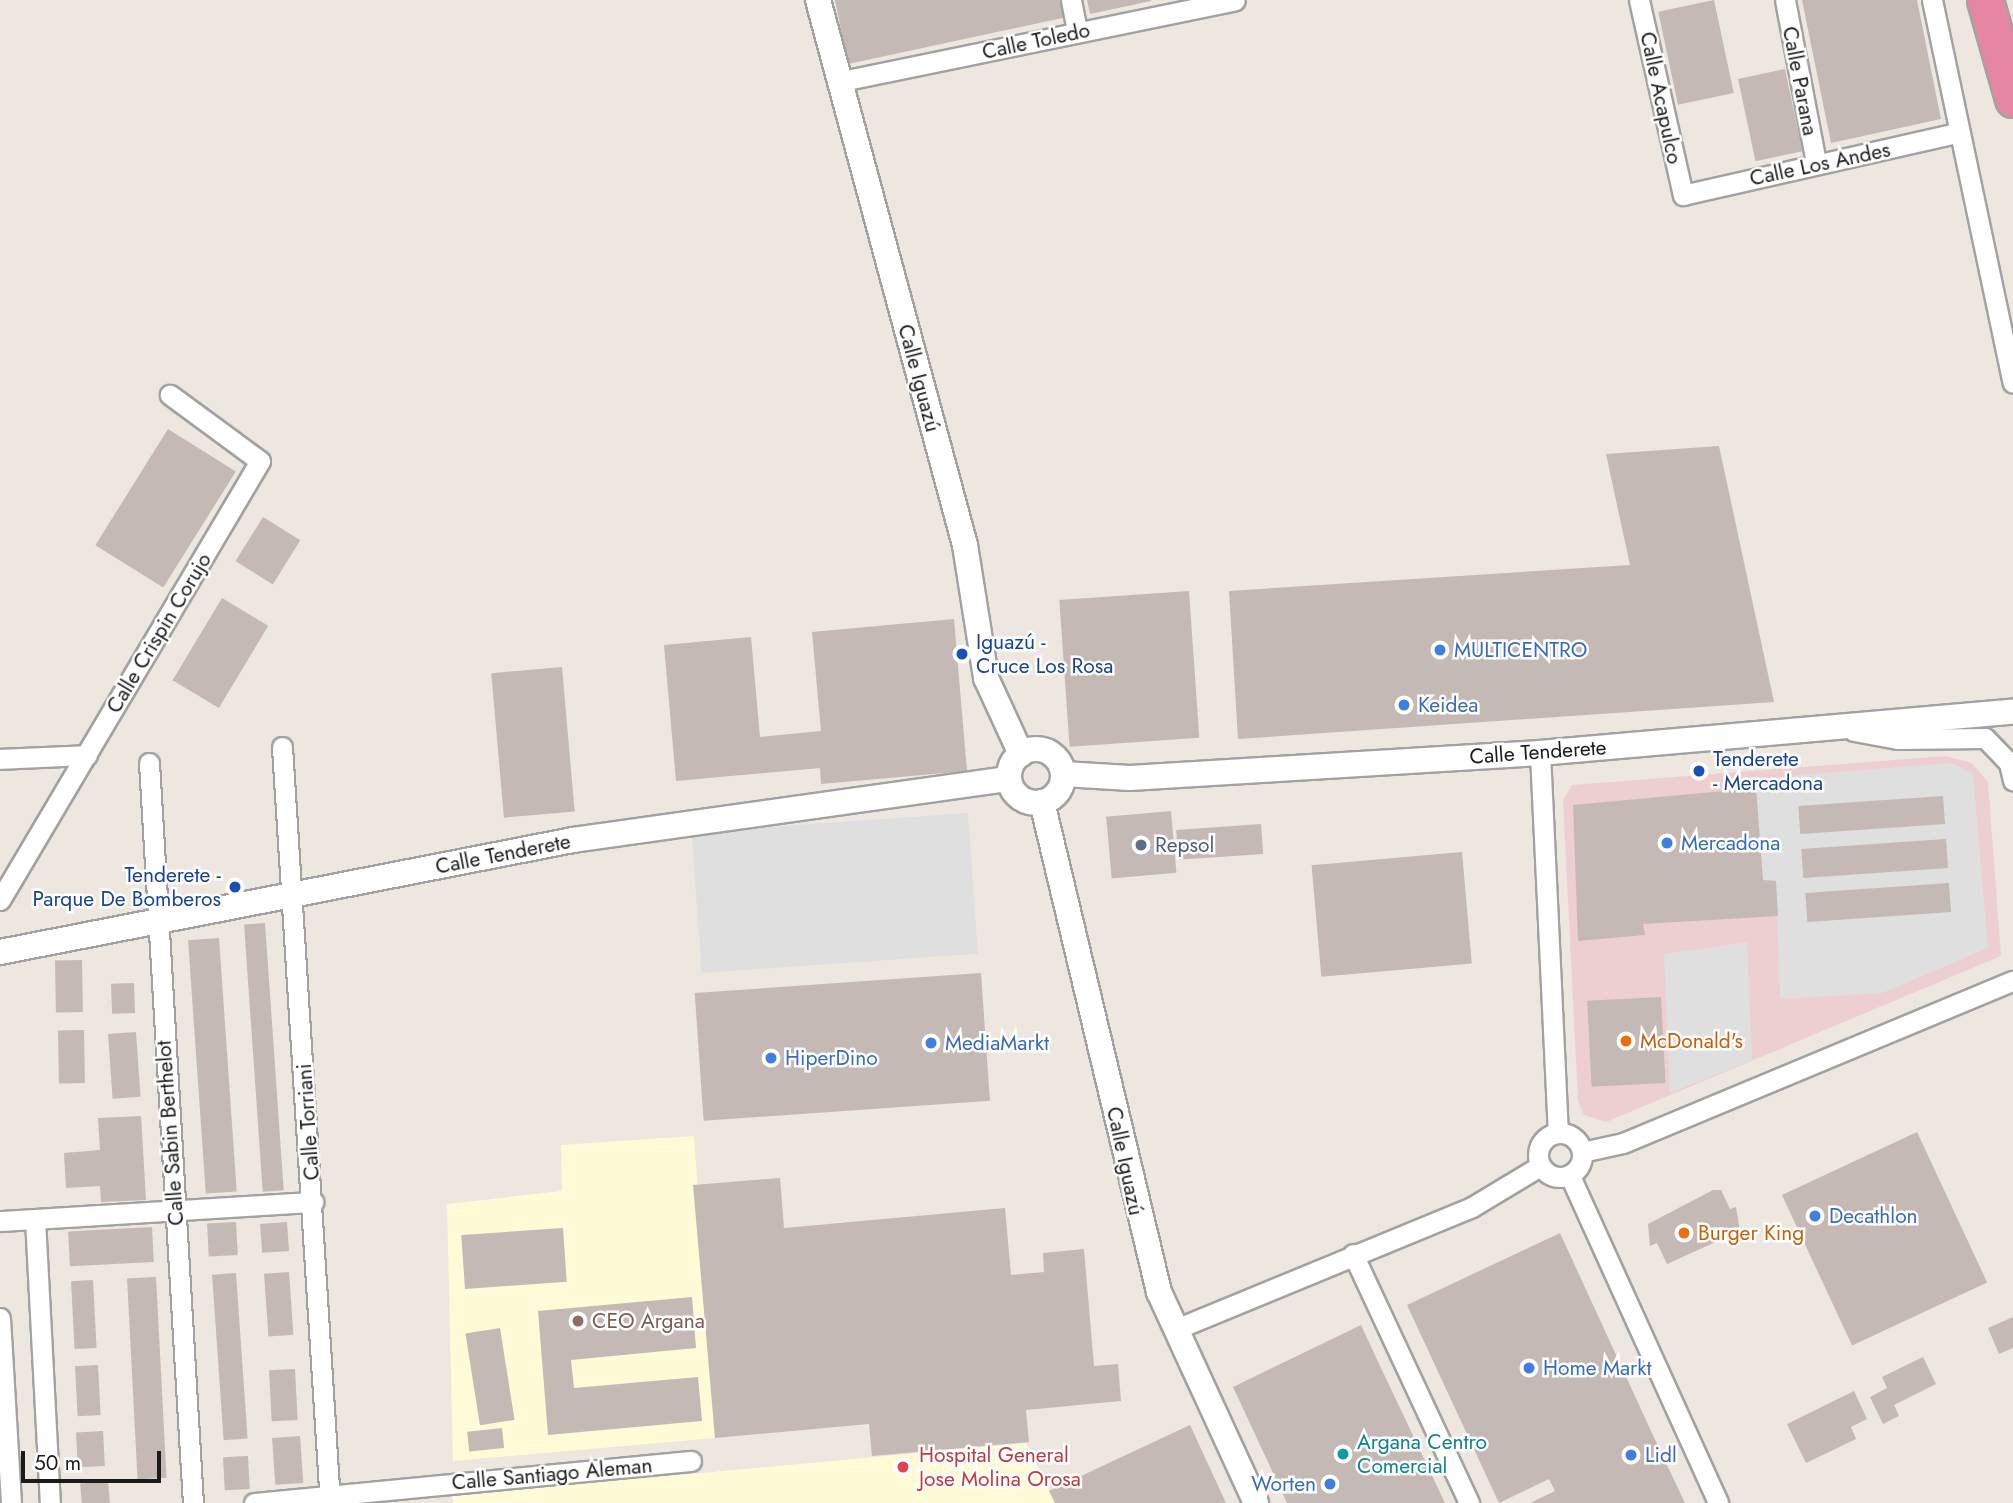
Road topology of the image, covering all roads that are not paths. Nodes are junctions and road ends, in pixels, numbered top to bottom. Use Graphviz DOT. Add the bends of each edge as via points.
graph roads {
  1 [pos="818,0"];
  2 [pos="1071,0"];
  3 [pos="1235,0"];
  4 [pos="1639,0"];
  5 [pos="1785,0"];
  6 [pos="1932,0"];
  7 [pos="1985,0"];
  8 [pos="1077,32"];
  9 [pos="837,82"];
  10 [pos="2013,99"];
  11 [pos="1957,133"];
  12 [pos="1816,163"];
  13 [pos="1683,195"];
  14 [pos="2013,383"];
  15 [pos="170,395"];
  16 [pos="2013,712"];
  17 [pos="1846,730"];
  18 [pos="282,747"];
  19 [pos="1540,753"];
  20 [pos="1021,754"];
  21 [pos="87,755"];
  22 [pos="0,759"];
  23 [pos="149,763"];
  24 [pos="1063,774"];
  25 [pos="1009,779"];
  26 [pos="2013,781"];
  27 [pos="1042,803"];
  28 [pos="293,894"];
  29 [pos="0,900"];
  30 [pos="156,923"];
  31 [pos="0,952"];
  32 [pos="2013,981"];
  33 [pos="1558,1133"];
  34 [pos="1582,1152"];
  35 [pos="1540,1166"];
  36 [pos="1570,1176"];
  37 [pos="313,1202"];
  38 [pos="175,1211"];
  39 [pos="35,1219"];
  40 [pos="0,1221"];
  41 [pos="1353,1254"];
  42 [pos="0,1318"];
  43 [pos="1176,1329"];
  44 [pos="691,1461"];
  45 [pos="330,1500"];
  46 [pos="12,1503"];
  47 [pos="50,1503"];
  48 [pos="192,1503"];
  49 [pos="254,1503"];
  50 [pos="1256,1503"];
  51 [pos="1469,1503"];
  52 [pos="1718,1503"];
  1 -- 9 [label="street, Calle Iguazú"];
  2 -- 8 [label="street"];
  3 -- 8 [label="street, Calle Toledo"];
  4 -- 13 [label="street, Calle Acapulco"];
  5 -- 12 [label="street, Calle Parana"];
  6 -- 11 [label="street"];
  7 -- 10 [label="highway"];
  8 -- 9 [label="street, Calle Toledo"];
  9 -- 20 [label="street, Calle Iguazú" via="965,545 985,678"];
  11 -- 12 [label="street, Calle Los Andes"];
  11 -- 14 [label="street"];
  12 -- 13 [label="street, Calle Los Andes"];
  15 -- 21 [label="street, Calle Crispin Corujo" via="260,461"];
  16 -- 17 [label="street, Calle Tenderete"];
  17 -- 19 [label="street, Calle Tenderete"];
  17 -- 26 [label="street" via="1897,739 1985,738 2009,763"];
  18 -- 28 [label="street, Calle Torriani"];
  19 -- 24 [label="street, Calle Tenderete" via="1130,778"];
  19 -- 33 [label="street"];
  20 -- 24 [label="street" via="1042,750"];
  20 -- 25 [label="street"];
  21 -- 22 [label="street"];
  21 -- 29 [label="street, Calle Crispin Corujo"];
  23 -- 30 [label="street, Calle Sabin Berthelot"];
  24 -- 27 [label="street" via="1057,792"];
  25 -- 27 [label="street" via="1020,798"];
  25 -- 28 [label="street, Calle Tenderete" via="710,818"];
  27 -- 43 [label="street, Calle Iguazú" via="1138,1221"];
  28 -- 30 [label="street, Calle Tenderete"];
  28 -- 37 [label="street, Calle Torriani"];
  30 -- 31 [label="street, Calle Tenderete"];
  30 -- 38 [label="street, Calle Sabin Berthelot"];
  32 -- 34 [label="street" via="1623,1143"];
  33 -- 34 [label="street" via="1574,1138"];
  33 -- 35 [label="street" via="1543,1141"];
  34 -- 36 [label="street"];
  35 -- 36 [label="street" via="1553,1177"];
  35 -- 41 [label="street" via="1472,1207"];
  36 -- 52 [label="street"];
  37 -- 38 [label="street"];
  37 -- 45 [label="street, Calle Torriani"];
  38 -- 39 [label="street"];
  38 -- 48 [label="street, Calle Sabin Berthelot"];
  39 -- 40 [label="street"];
  39 -- 47 [label="street"];
  41 -- 43 [label="street"];
  41 -- 51 [label="street"];
  42 -- 46 [label="street"];
  43 -- 50 [label="street, Calle Iguazú"];
  44 -- 45 [label="street, Calle Santiago Aleman"];
  45 -- 49 [label="street, Calle Santiago Aleman"];
}
